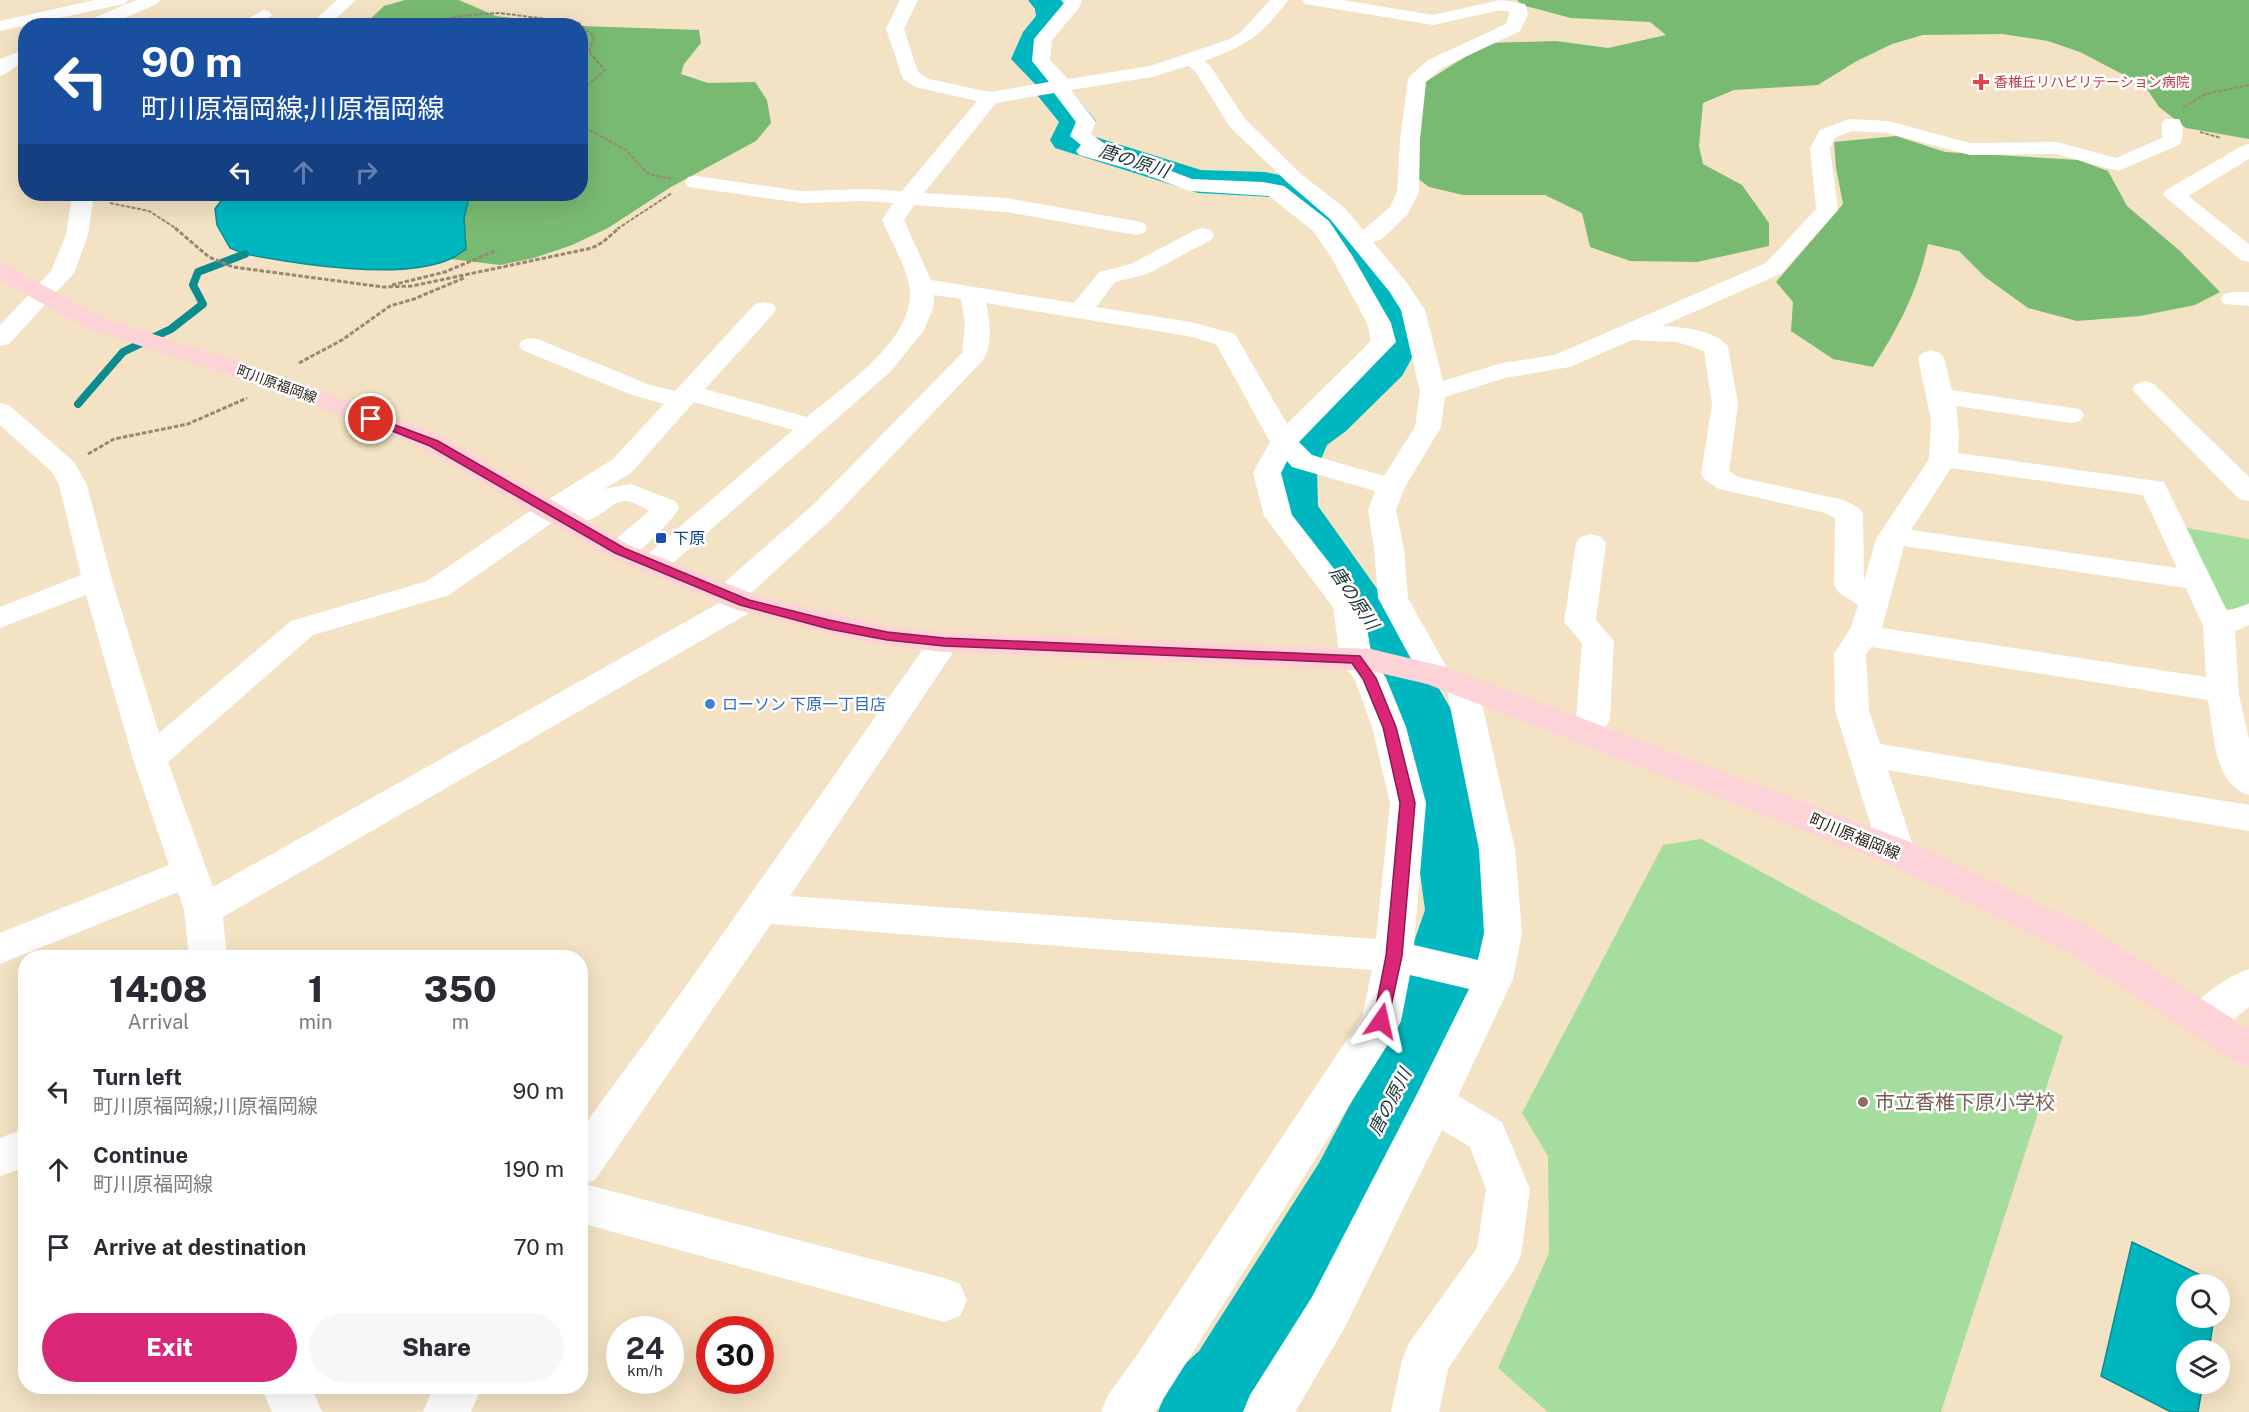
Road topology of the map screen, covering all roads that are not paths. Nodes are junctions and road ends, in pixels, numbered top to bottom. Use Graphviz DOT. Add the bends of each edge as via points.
graph roads {
  1 [pos="119,0"];
  2 [pos="151,0"];
  3 [pos="347,0"];
  4 [pos="909,0"];
  5 [pos="1073,0"];
  6 [pos="1279,0"];
  7 [pos="1311,0"];
  8 [pos="263,15"];
  9 [pos="37,18"];
  10 [pos="110,18"];
  11 [pos="258,18"];
  12 [pos="326,18"];
  13 [pos="18,22"];
  14 [pos="0,26"];
  15 [pos="18,58"];
  16 [pos="1190,60"];
  17 [pos="0,70"];
  18 [pos="1050,88"];
  19 [pos="990,98"];
  20 [pos="2172,123"];
  21 [pos="2242,150"];
  22 [pos="696,182"];
  23 [pos="908,198"];
  24 [pos="82,201"];
  25 [pos="1136,228"];
  26 [pos="1203,236"];
  27 [pos="1328,236"];
  28 [pos="1357,237"];
  29 [pos="2249,255"];
  30 [pos="0,271"];
  31 [pos="922,286"];
  32 [pos="972,293"];
  33 [pos="42,295"];
  34 [pos="765,309"];
  35 [pos="1080,311"];
  36 [pos="1626,333"];
  37 [pos="0,339"];
  38 [pos="531,345"];
  39 [pos="1931,358"];
  40 [pos="2145,389"];
  41 [pos="1433,392"];
  42 [pos="1941,396"];
  43 [pos="686,397"];
  44 [pos="0,411"];
  45 [pos="2071,415"];
  46 [pos="813,427"];
  47 [pos="1293,452"];
  48 [pos="1942,459"];
  49 [pos="1391,487"];
  50 [pos="2249,493"];
  51 [pos="559,516"];
  52 [pos="1893,536"];
  53 [pos="1591,543"];
  54 [pos="619,551"];
  55 [pos="654,564"];
  56 [pos="98,580"];
  57 [pos="2198,580"];
  58 [pos="737,599"];
  59 [pos="1874,602"];
  60 [pos="2249,615"];
  61 [pos="0,618"];
  62 [pos="1862,635"];
  63 [pos="2229,638"];
  64 [pos="944,642"];
  65 [pos="1363,660"];
  66 [pos="1448,680"];
  67 [pos="2223,692"];
  68 [pos="1587,732"];
  69 [pos="1867,754"];
  70 [pos="150,759"];
  71 [pos="2246,778"];
  72 [pos="2249,818"];
  73 [pos="1898,852"];
  74 [pos="190,872"];
  75 [pos="762,909"];
  76 [pos="203,910"];
  77 [pos="0,949"];
  78 [pos="207,950"];
  79 [pos="1394,956"];
  80 [pos="1492,979"];
  81 [pos="2249,985"];
  82 [pos="2204,1020"];
  83 [pos="2249,1050"];
  84 [pos="1434,1103"];
  85 [pos="18,1150"];
  86 [pos="588,1155"];
  87 [pos="0,1157"];
  88 [pos="588,1205"];
  89 [pos="944,1300"];
  90 [pos="289,1394"];
  91 [pos="298,1412"];
  92 [pos="1125,1412"];
  93 [pos="1267,1412"];
  94 [pos="1415,1412"];
  1 -- 9 [label="street"];
  2 -- 10 [label="street"];
  3 -- 12 [label="street"];
  4 -- 19 [label="street" via="895,29 910,75 923,83"];
  5 -- 18 [label="street" via="1043,39 1041,61 1059,79"];
  6 -- 16 [label="street" via="1248,35"];
  7 -- 28 [label="street" via="1433,20 1501,5 1519,8 1514,27 1435,64 1417,80 1408,192 1399,210 1374,234"];
  8 -- 11 [label="street"];
  13 -- 14 [label="street"];
  15 -- 17 [label="street"];
  16 -- 18 [label="street" via="1152,72"];
  16 -- 28 [label="street" via="1202,67 1237,123 1338,214"];
  18 -- 19 [label="street"];
  18 -- 27 [label="street" via="1086,122 1080,136 1091,147 1189,185 1276,191"];
  19 -- 23 [label="street"];
  20 -- 36 [label="street" via="2172,141 2118,165 2057,148 1970,149 1888,127 1849,124 1827,134 1820,148 1827,210 1774,268"];
  21 -- 29 [label="street" via="2175,195"];
  22 -- 23 [label="street" via="801,197"];
  23 -- 25 [label="street" via="1006,205"];
  23 -- 31 [label="street" via="893,220"];
  24 -- 33 [label="street" via="77,235 62,273"];
  26 -- 35 [label="street" via="1139,269 1107,277"];
  27 -- 28 [label="street"];
  27 -- 47 [label="street" via="1379,324 1384,342"];
  28 -- 41 [label="street" via="1413,310"];
  30 -- 33 [label="main road, 町川原福岡線"];
  31 -- 32 [label="street"];
  31 -- 46 [label="street" via="919,315 908,336 882,366"];
  32 -- 35 [label="street"];
  32 -- 58 [label="street" via="976,308 974,355"];
  33 -- 37 [label="street"];
  33 -- 51 [label="main road, 町川原福岡線" via="95,323 281,384 434,443"];
  34 -- 43 [label="street"];
  35 -- 47 [label="street" via="1191,329 1226,339"];
  36 -- 41 [label="street" via="1561,362 1502,371"];
  36 -- 59 [label="street" via="1675,333 1716,347 1725,404 1715,474 1729,483 1834,506 1848,514 1849,585"];
  38 -- 43 [label="street" via="640,390"];
  39 -- 42 [label="street"];
  40 -- 50 [label="street"];
  41 -- 49 [label="street" via="1428,427"];
  42 -- 45 [label="street"];
  42 -- 48 [label="street" via="1947,438"];
  43 -- 46 [label="street"];
  43 -- 51 [label="street" via="622,466"];
  44 -- 56 [label="street" via="64,468 73,485"];
  46 -- 55 [label="street"];
  47 -- 49 [label="street"];
  47 -- 65 [label="street" via="1267,473 1278,516 1348,606"];
  48 -- 52 [label="street"];
  48 -- 57 [label="street" via="2154,488"];
  49 -- 66 [label="street" via="1382,510 1393,598"];
  51 -- 54 [label="main road, 町川原福岡線"];
  51 -- 54 [label="street" via="630,492 665,507 662,515"];
  51 -- 70 [label="street" via="438,588 302,628"];
  52 -- 57 [label="street"];
  52 -- 59 [label="street"];
  53 -- 68 [label="street" via="1580,622 1598,641 1593,719"];
  54 -- 55 [label="main road, 町川原福岡線"];
  55 -- 58 [label="main road, 町川原福岡線"];
  56 -- 61 [label="street"];
  56 -- 70 [label="street"];
  57 -- 63 [label="street"];
  58 -- 64 [label="main road, 町川原福岡線" via="829,624"];
  58 -- 76 [label="street"];
  59 -- 62 [label="street"];
  60 -- 63 [label="street"];
  62 -- 67 [label="street"];
  62 -- 69 [label="street" via="1850,654 1852,710"];
  63 -- 67 [label="street"];
  64 -- 65 [label="main road, 町川原福岡線"];
  64 -- 75 [label="street"];
  65 -- 66 [label="main road, 町川原福岡線"];
  65 -- 79 [label="street" via="1389,727 1408,803"];
  66 -- 68 [label="main road, 町川原福岡線"];
  66 -- 80 [label="street" via="1497,849 1503,933"];
  67 -- 71 [label="street"];
  68 -- 73 [label="main road, 町川原福岡線"];
  69 -- 72 [label="street"];
  69 -- 73 [label="street"];
  70 -- 74 [label="street"];
  73 -- 82 [label="main road, 町川原福岡線" via="2074,937"];
  74 -- 76 [label="street"];
  74 -- 77 [label="street"];
  75 -- 79 [label="street"];
  75 -- 86 [label="street"];
  76 -- 78 [label="street"];
  79 -- 80 [label="street"];
  79 -- 92 [label="street" via="1381,1021"];
  80 -- 84 [label="street"];
  81 -- 82 [label="street"];
  82 -- 83 [label="main road, 町川原福岡線"];
  84 -- 93 [label="street" via="1328,1313"];
  84 -- 94 [label="street" via="1487,1135 1508,1189 1498,1255 1426,1360"];
  85 -- 87 [label="street"];
  88 -- 89 [label="street"];
  90 -- 91 [label="street"];
}
